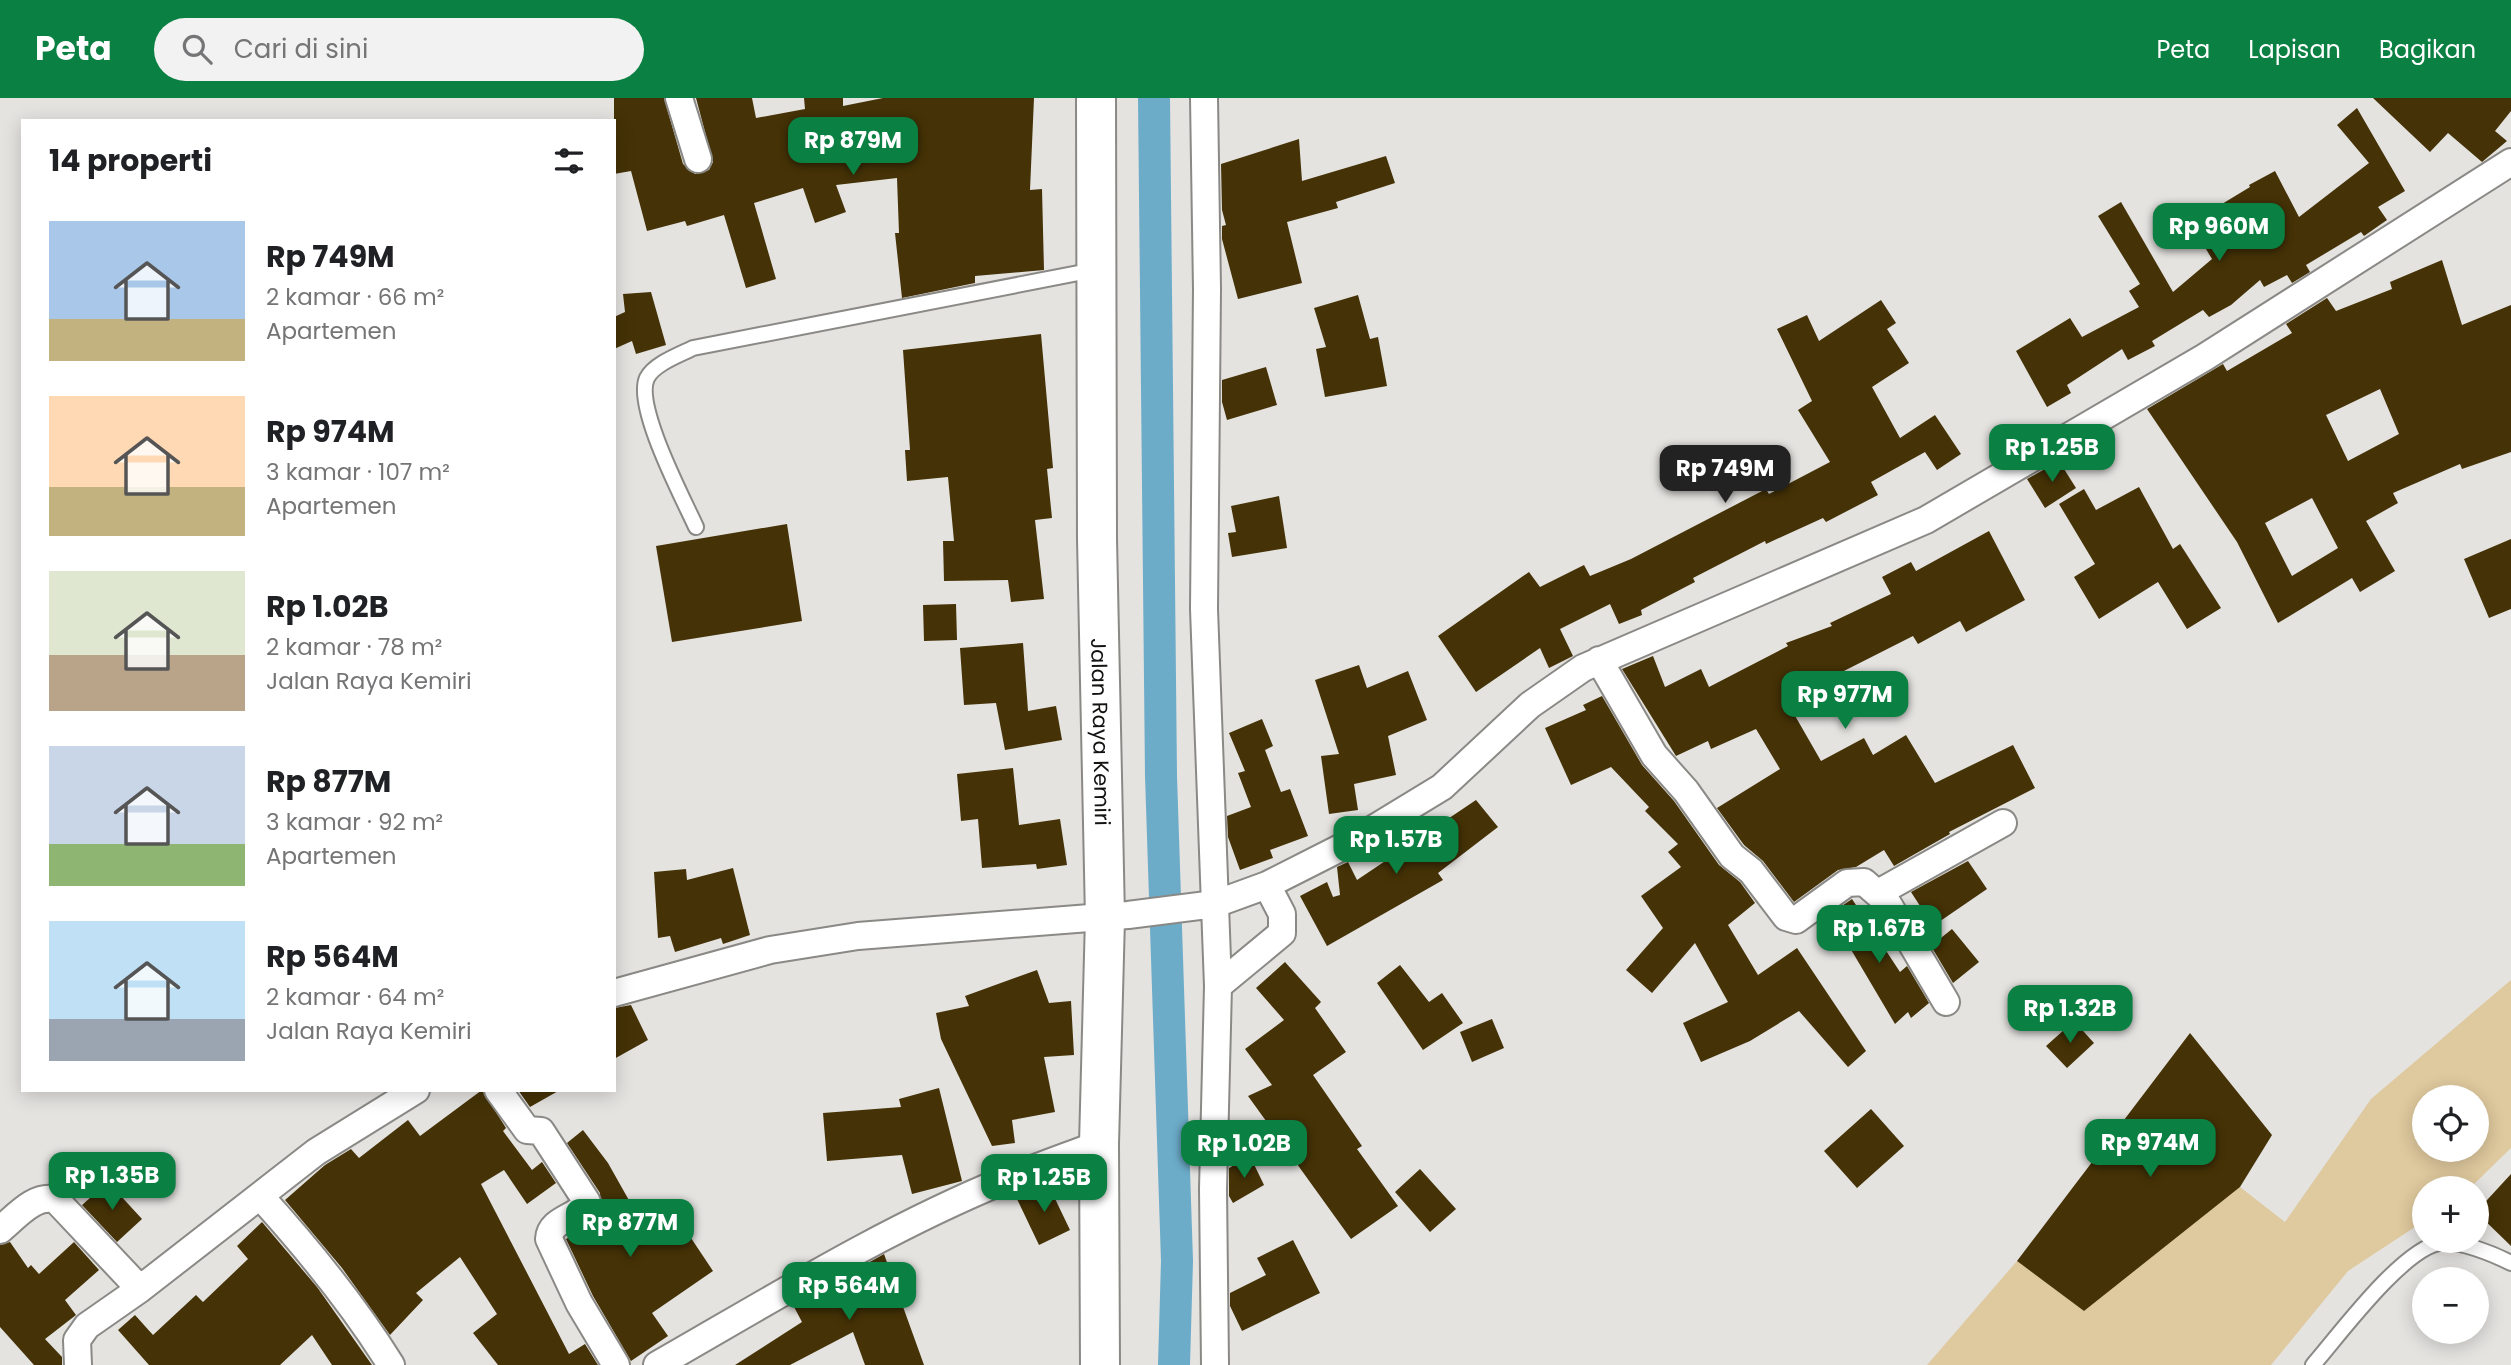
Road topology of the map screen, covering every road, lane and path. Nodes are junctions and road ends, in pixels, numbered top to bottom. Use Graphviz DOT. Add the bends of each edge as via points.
graph roads {
  1 [pos="679,98"];
  2 [pos="1096,98"];
  3 [pos="1204,98"];
  4 [pos="698,159"];
  5 [pos="2511,162"];
  6 [pos="1098,269"];
  7 [pos="696,527"];
  8 [pos="1599,660"];
  9 [pos="2003,823"];
  10 [pos="1268,885"];
  11 [pos="1878,893"];
  12 [pos="1209,904"];
  13 [pos="1117,917"];
  14 [pos="1218,986"];
  15 [pos="616,992"];
  16 [pos="1946,1002"];
  17 [pos="413,1092"];
  18 [pos="499,1092"];
  19 [pos="1099,1144"];
  20 [pos="260,1196"];
  21 [pos="0,1230"];
  22 [pos="2511,1262"];
  23 [pos="140,1289"];
  24 [pos="78,1365"];
  25 [pos="391,1365"];
  26 [pos="616,1365"];
  27 [pos="657,1365"];
  28 [pos="1100,1365"];
  29 [pos="1215,1365"];
  30 [pos="2313,1365"];
  1 -- 4 [label="street"];
  2 -- 6 [label="main road, Jalan Raya Kemiri"];
  3 -- 12 [label="street"];
  5 -- 8 [label="street" via="2205,357 1926,520"];
  6 -- 7 [label="lane" via="693,348 658,367 648,376 644,389 653,433"];
  6 -- 13 [label="main road, Jalan Raya Kemiri" via="1097,539"];
  8 -- 10 [label="street" via="1530,705 1442,787"];
  8 -- 11 [label="street" via="1654,755 1786,917 1796,920 1847,883 1864,882"];
  9 -- 11 [label="street"];
  10 -- 12 [label="street"];
  10 -- 14 [label="street" via="1282,914 1282,933"];
  11 -- 16 [label="street"];
  12 -- 13 [label="street"];
  12 -- 14 [label="street"];
  13 -- 15 [label="street" via="858,936 770,950"];
  13 -- 19 [label="main road, Jalan Raya Kemiri"];
  14 -- 29 [label="street"];
  17 -- 20 [label="street" via="316,1152"];
  18 -- 26 [label="street" via="527,1130 541,1131 587,1202 555,1225 549,1239 579,1303"];
  19 -- 27 [label="street" via="1004,1180 920,1219"];
  19 -- 28 [label="main road, Jalan Raya Kemiri"];
  20 -- 23 [label="street"];
  20 -- 25 [label="street" via="366,1323"];
  21 -- 23 [label="street" via="33,1203 56,1200"];
  22 -- 30 [label="lane" via="2486,1250 2440,1243 2407,1259"];
  23 -- 24 [label="street" via="80,1334"];
}
